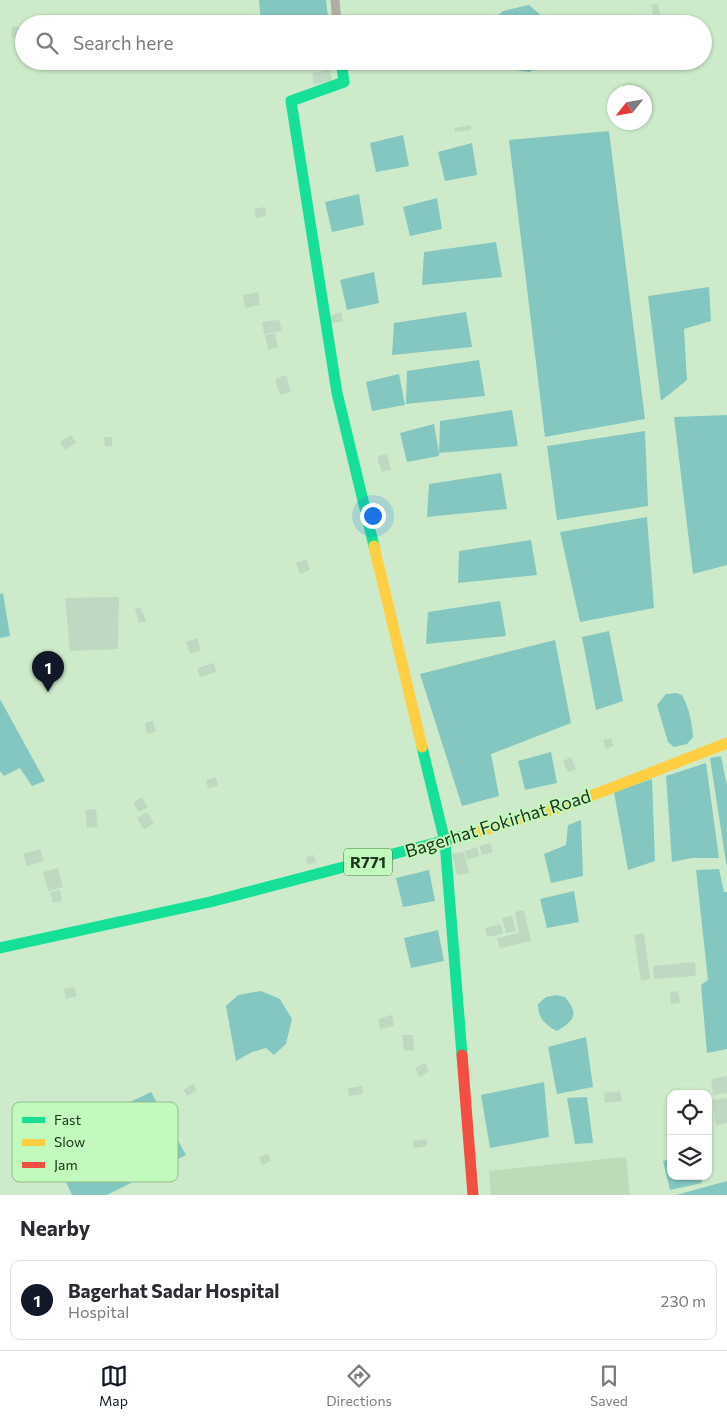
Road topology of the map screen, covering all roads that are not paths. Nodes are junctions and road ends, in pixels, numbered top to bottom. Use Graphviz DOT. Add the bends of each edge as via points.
graph roads {
  1 [pos="335,0"];
  2 [pos="336,15"];
  3 [pos="342,70"];
  4 [pos="727,743"];
  5 [pos="445,842"];
  6 [pos="0,948"];
  7 [pos="473,1195"];
  1 -- 2 [label="street"];
  3 -- 5 [label="street" via="344,82 290,101 337,393"];
  4 -- 5 [label="street, Bagerhat Fokirhat Road / R771" via="565,806"];
  5 -- 6 [label="street, Bagerhat Fokirhat Road / R771" via="210,902"];
  5 -- 7 [label="street"];
}
